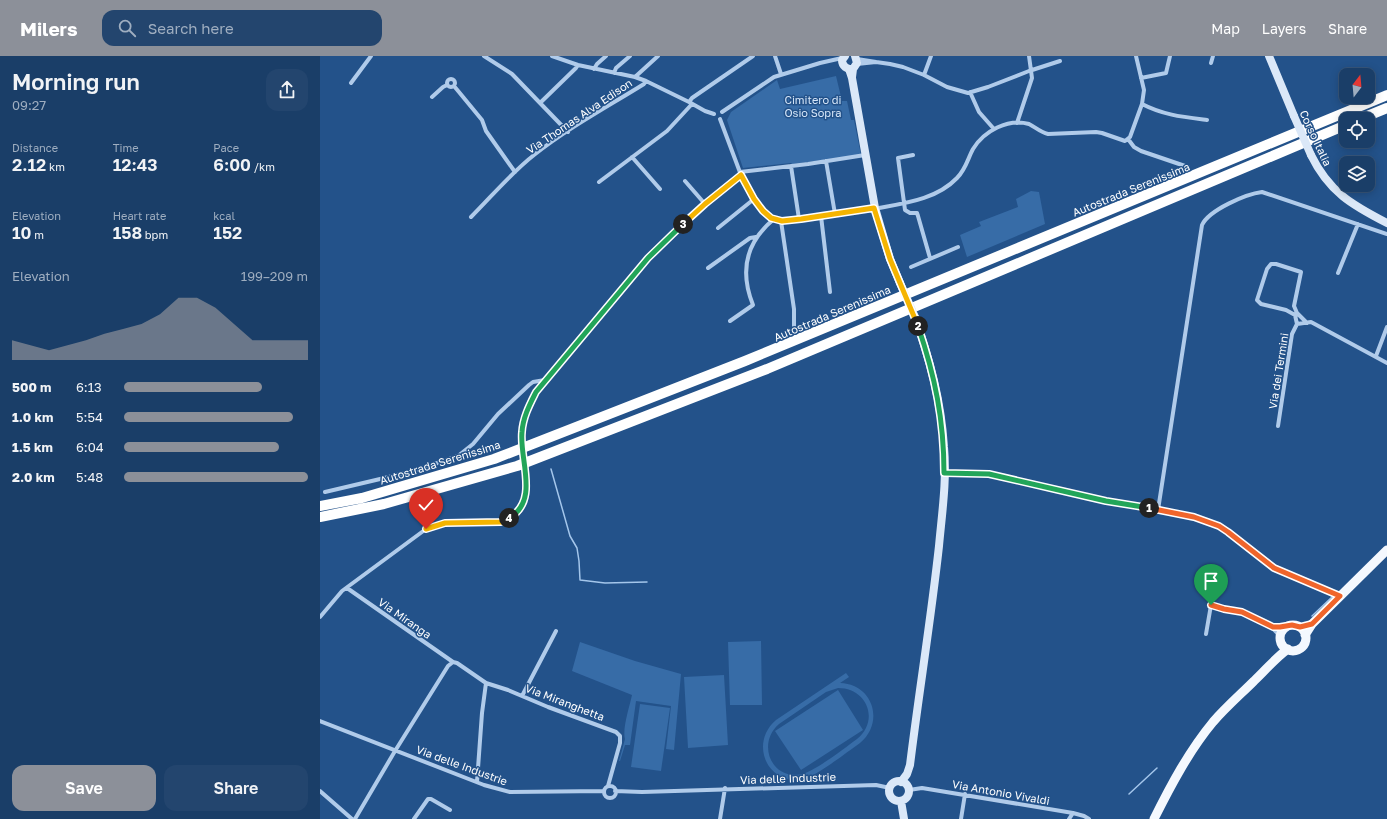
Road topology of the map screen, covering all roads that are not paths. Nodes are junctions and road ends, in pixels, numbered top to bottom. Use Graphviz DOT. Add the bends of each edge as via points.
graph roads {
  1 [pos="371,56"];
  2 [pos="484,56"];
  3 [pos="553,56"];
  4 [pos="606,56"];
  5 [pos="630,56"];
  6 [pos="658,56"];
  7 [pos="753,56"];
  8 [pos="776,56"];
  9 [pos="931,56"];
  10 [pos="1029,56"];
  11 [pos="1136,56"];
  12 [pos="1170,56"];
  13 [pos="1213,56"];
  14 [pos="1269,56"];
  15 [pos="841,59"];
  16 [pos="1060,61"];
  17 [pos="854,63"];
  18 [pos="1211,63"];
  19 [pos="578,65"];
  20 [pos="594,69"];
  21 [pos="1032,70"];
  22 [pos="614,73"];
  23 [pos="781,74"];
  24 [pos="924,75"];
  25 [pos="635,77"];
  26 [pos="1141,78"];
  27 [pos="646,80"];
  28 [pos="351,83"];
  29 [pos="448,85"];
  30 [pos="454,86"];
  31 [pos="970,92"];
  32 [pos="1387,95"];
  33 [pos="432,97"];
  34 [pos="540,103"];
  35 [pos="691,103"];
  36 [pos="1142,104"];
  37 [pos="1387,108"];
  38 [pos="722,112"];
  39 [pos="1375,113"];
  40 [pos="714,114"];
  41 [pos="720,119"];
  42 [pos="1207,120"];
  43 [pos="1016,122"];
  44 [pos="1339,128"];
  45 [pos="994,129"];
  46 [pos="568,132"];
  47 [pos="1128,139"];
  48 [pos="865,155"];
  49 [pos="913,155"];
  50 [pos="632,157"];
  51 [pos="826,161"];
  52 [pos="790,166"];
  53 [pos="1188,167"];
  54 [pos="515,172"];
  55 [pos="741,174"];
  56 [pos="685,181"];
  57 [pos="600,182"];
  58 [pos="660,189"];
  59 [pos="754,199"];
  60 [pos="905,203"];
  61 [pos="705,204"];
  62 [pos="874,208"];
  63 [pos="835,214"];
  64 [pos="821,216"];
  65 [pos="471,217"];
  66 [pos="774,219"];
  67 [pos="799,219"];
  68 [pos="782,221"];
  69 [pos="1387,223"];
  70 [pos="1358,224"];
  71 [pos="718,228"];
  72 [pos="1387,234"];
  73 [pos="756,237"];
  74 [pos="958,247"];
  75 [pos="930,258"];
  76 [pos="911,267"];
  77 [pos="708,268"];
  78 [pos="1338,273"];
  79 [pos="830,292"];
  80 [pos="730,322"];
  81 [pos="1307,323"];
  82 [pos="1297,324"];
  83 [pos="794,327"];
  84 [pos="1387,328"];
  85 [pos="1376,356"];
  86 [pos="1387,362"];
  87 [pos="545,380"];
  88 [pos="1278,426"];
  89 [pos="944,473"];
  90 [pos="325,492"];
  91 [pos="320,506"];
  92 [pos="1158,510"];
  93 [pos="320,516"];
  94 [pos="1387,550"];
  95 [pos="348,588"];
  96 [pos="1340,596"];
  97 [pos="320,617"];
  98 [pos="1273,627"];
  99 [pos="1299,629"];
  100 [pos="556,632"];
  101 [pos="1206,634"];
  102 [pos="1283,644"];
  103 [pos="455,663"];
  104 [pos="486,683"];
  105 [pos="522,696"];
  106 [pos="320,721"];
  107 [pos="395,751"];
  108 [pos="477,782"];
  109 [pos="901,782"];
  110 [pos="608,786"];
  111 [pos="725,788"];
  112 [pos="890,788"];
  113 [pos="909,790"];
  114 [pos="320,791"];
  115 [pos="604,791"];
  116 [pos="615,791"];
  117 [pos="965,794"];
  118 [pos="901,801"];
  119 [pos="450,810"];
  120 [pos="1073,813"];
  121 [pos="354,819"];
  122 [pos="414,819"];
  123 [pos="720,819"];
  124 [pos="904,819"];
  125 [pos="961,819"];
  126 [pos="1068,819"];
  127 [pos="1089,819"];
  128 [pos="1154,819"];
  1 -- 28 [label="street"];
  2 -- 34 [label="street" via="506,69"];
  3 -- 19 [label="street"];
  4 -- 20 [label="street"];
  5 -- 22 [label="street"];
  6 -- 25 [label="street"];
  7 -- 35 [label="street" via="692,98"];
  8 -- 23 [label="street"];
  9 -- 24 [label="street"];
  10 -- 21 [label="street"];
  11 -- 26 [label="street"];
  12 -- 26 [label="street" via="1166,74"];
  13 -- 18 [label="street"];
  14 -- 69 [label="street, Corso Italia, bridge" via="1319,171 1333,188 1350,202"];
  15 -- 17 [label="street" via="845,68"];
  15 -- 23 [label="street"];
  16 -- 21 [label="street"];
  17 -- 24 [label="street" via="890,64"];
  17 -- 48 [label="street" via="852,78"];
  19 -- 20 [label="street"];
  19 -- 34 [label="street"];
  20 -- 22 [label="street"];
  21 -- 31 [label="street"];
  21 -- 43 [label="street" via="1031,83"];
  22 -- 25 [label="street"];
  23 -- 38 [label="street"];
  24 -- 31 [label="street" via="947,87"];
  25 -- 27 [label="street"];
  26 -- 36 [label="street" via="1144,90"];
  27 -- 35 [label="street"];
  27 -- 46 [label="street, Via Thomas Alva Edison" via="644,84"];
  29 -- 30 [label="street"];
  29 -- 30 [label="street" via="448,81 452,79 456,82"];
  29 -- 33 [label="street"];
  30 -- 54 [label="street" via="482,120 486,131"];
  31 -- 45 [label="street" via="979,112"];
  32 -- 91 [label="highway, Autostrada Serenissima" via="746,361 494,459 362,498"];
  34 -- 46 [label="street"];
  35 -- 40 [label="street"];
  35 -- 50 [label="street" via="667,131"];
  36 -- 42 [label="street" via="1158,112"];
  36 -- 47 [label="street"];
  37 -- 39 [label="highway"];
  38 -- 40 [label="street" via="716,111"];
  38 -- 41 [label="street" via="723,116"];
  40 -- 41 [label="street" via="716,119"];
  41 -- 55 [label="street"];
  43 -- 45 [label="street"];
  43 -- 47 [label="street" via="1053,135 1096,132 1120,140"];
  44 -- 93 [label="highway" via="767,370 517,466 384,504"];
  45 -- 60 [label="street" via="974,148 958,178 935,194"];
  46 -- 54 [label="street, Via Thomas Alva Edison" via="534,155"];
  47 -- 53 [label="street" via="1131,145 1141,150"];
  48 -- 51 [label="street"];
  48 -- 62 [label="street"];
  49 -- 60 [label="street" via="898,158"];
  50 -- 57 [label="street"];
  50 -- 58 [label="street"];
  51 -- 52 [label="street"];
  51 -- 63 [label="street"];
  52 -- 55 [label="street"];
  52 -- 67 [label="street"];
  54 -- 65 [label="street, Via Thomas Alva Edison"];
  55 -- 59 [label="street"];
  55 -- 61 [label="street"];
  56 -- 61 [label="street"];
  59 -- 66 [label="street" via="763,211"];
  59 -- 71 [label="street"];
  60 -- 62 [label="street"];
  60 -- 75 [label="street" via="907,212 917,213"];
  61 -- 87 [label="street" via="648,258"];
  62 -- 63 [label="street"];
  62 -- 89 [label="street, bridge" via="890,259 915,317 930,362 941,416"];
  63 -- 64 [label="street"];
  64 -- 67 [label="street"];
  64 -- 79 [label="street"];
  66 -- 68 [label="street"];
  66 -- 73 [label="street"];
  67 -- 68 [label="street"];
  68 -- 83 [label="street"];
  70 -- 72 [label="street"];
  70 -- 78 [label="street"];
  70 -- 92 [label="street" via="1262,192 1246,196 1216,210 1204,219"];
  73 -- 77 [label="street" via="750,238"];
  73 -- 80 [label="street" via="746,262 748,287 753,305"];
  74 -- 75 [label="street"];
  75 -- 76 [label="street"];
  81 -- 82 [label="street, Via dei Termini"];
  81 -- 82 [label="street" via="1294,306 1301,272 1271,264 1257,300 1261,304 1295,315"];
  81 -- 85 [label="street, Via dei Termini" via="1311,322"];
  82 -- 88 [label="street, Via dei Termini" via="1292,334"];
  84 -- 85 [label="street"];
  85 -- 86 [label="street, Via dei Termini"];
  87 -- 90 [label="street" via="529,385 458,456 414,471"];
  87 -- 95 [label="street, bridge" via="528,408 524,423 522,438 526,492 520,510 501,522 445,523 426,529"];
  89 -- 92 [label="street" via="989,474 1106,501"];
  89 -- 109 [label="street" via="934,591 910,765"];
  92 -- 96 [label="street" via="1194,517 1219,526 1274,568"];
  94 -- 96 [label="main road"];
  95 -- 97 [label="street" via="342,591"];
  95 -- 103 [label="street, Via Miranga"];
  96 -- 99 [label="main road" via="1312,624"];
  98 -- 99 [label="street"];
  98 -- 101 [label="street" via="1242,612 1211,605"];
  98 -- 102 [label="street"];
  99 -- 102 [label="main road" via="1283,630"];
  99 -- 102 [label="main road" via="1305,643 1301,647 1296,650"];
  100 -- 105 [label="street"];
  102 -- 128 [label="main road" via="1278,656 1208,729 1188,757"];
  103 -- 104 [label="street, Via Miranghetta"];
  103 -- 107 [label="street" via="448,666"];
  104 -- 105 [label="street, Via Miranghetta"];
  104 -- 108 [label="street"];
  105 -- 110 [label="street, Via Miranghetta" via="607,728 620,736"];
  106 -- 107 [label="street, Via delle Industrie"];
  107 -- 108 [label="street, Via delle Industrie"];
  107 -- 121 [label="street"];
  108 -- 115 [label="street, Via delle Industrie" via="510,792"];
  109 -- 112 [label="street" via="896,782"];
  109 -- 113 [label="street" via="906,784"];
  110 -- 115 [label="street"];
  110 -- 116 [label="street" via="613,787"];
  111 -- 112 [label="street, Via delle Industrie" via="876,785"];
  111 -- 116 [label="street, Via delle Industrie"];
  111 -- 123 [label="street"];
  112 -- 118 [label="street" via="891,797"];
  113 -- 117 [label="street, Via Antonio Vivaldi" via="922,788"];
  113 -- 118 [label="street" via="906,798"];
  114 -- 121 [label="street"];
  115 -- 116 [label="street, Via delle Industrie" via="605,796 609,798 614,796"];
  117 -- 120 [label="street, Via Antonio Vivaldi"];
  117 -- 125 [label="street"];
  118 -- 124 [label="street"];
  119 -- 122 [label="street" via="428,799"];
  120 -- 126 [label="street"];
  120 -- 127 [label="street, Via Antonio Vivaldi"];
}
